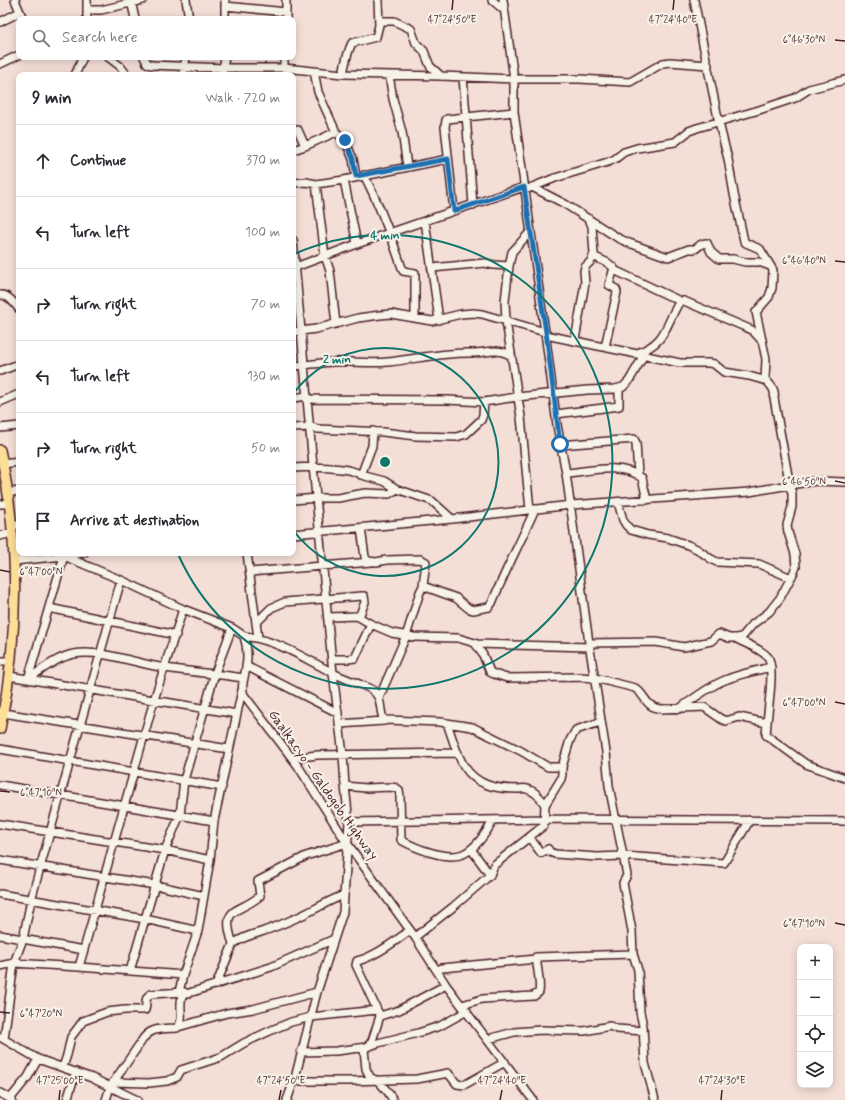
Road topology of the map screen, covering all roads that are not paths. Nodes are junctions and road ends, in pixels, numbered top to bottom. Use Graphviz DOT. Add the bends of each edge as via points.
graph roads {
  1 [pos="15,0"];
  2 [pos="87,0"];
  3 [pos="143,0"];
  4 [pos="186,0"];
  5 [pos="286,0"];
  6 [pos="378,0"];
  7 [pos="492,0"];
  8 [pos="503,0"];
  9 [pos="694,0"];
  10 [pos="131,1"];
  11 [pos="225,3"];
  12 [pos="87,10"];
  13 [pos="504,10"];
  14 [pos="22,16"];
  15 [pos="87,16"];
  16 [pos="134,16"];
  17 [pos="189,16"];
  18 [pos="225,16"];
  19 [pos="286,16"];
  20 [pos="16,18"];
  21 [pos="378,21"];
  22 [pos="0,22"];
  23 [pos="16,56"];
  24 [pos="82,60"];
  25 [pos="112,60"];
  26 [pos="146,60"];
  27 [pos="185,60"];
  28 [pos="225,60"];
  29 [pos="284,60"];
  30 [pos="0,64"];
  31 [pos="708,65"];
  32 [pos="184,66"];
  33 [pos="284,68"];
  34 [pos="223,71"];
  35 [pos="314,71"];
  36 [pos="77,72"];
  37 [pos="125,72"];
  38 [pos="183,72"];
  39 [pos="343,74"];
  40 [pos="389,75"];
  41 [pos="441,76"];
  42 [pos="463,77"];
  43 [pos="514,79"];
  44 [pos="845,80"];
  45 [pos="514,112"];
  46 [pos="467,117"];
  47 [pos="719,123"];
  48 [pos="296,130"];
  49 [pos="336,132"];
  50 [pos="305,146"];
  51 [pos="296,149"];
  52 [pos="448,159"];
  53 [pos="407,166"];
  54 [pos="364,175"];
  55 [pos="356,176"];
  56 [pos="344,180"];
  57 [pos="296,183"];
  58 [pos="316,184"];
  59 [pos="527,188"];
  60 [pos="473,205"];
  61 [pos="454,211"];
  62 [pos="589,219"];
  63 [pos="425,221"];
  64 [pos="531,231"];
  65 [pos="390,233"];
  66 [pos="357,244"];
  67 [pos="325,256"];
  68 [pos="593,256"];
  69 [pos="509,266"];
  70 [pos="770,266"];
  71 [pos="296,267"];
  72 [pos="432,268"];
  73 [pos="614,270"];
  74 [pos="296,284"];
  75 [pos="0,295"];
  76 [pos="680,301"];
  77 [pos="16,306"];
  78 [pos="415,318"];
  79 [pos="439,320"];
  80 [pos="506,322"];
  81 [pos="336,324"];
  82 [pos="296,332"];
  83 [pos="302,332"];
  84 [pos="546,334"];
  85 [pos="575,340"];
  86 [pos="762,341"];
  87 [pos="605,346"];
  88 [pos="641,354"];
  89 [pos="511,356"];
  90 [pos="16,365"];
  91 [pos="296,366"];
  92 [pos="305,366"];
  93 [pos="0,371"];
  94 [pos="767,381"];
  95 [pos="619,388"];
  96 [pos="553,394"];
  97 [pos="16,395"];
  98 [pos="307,397"];
  99 [pos="517,397"];
  100 [pos="296,398"];
  101 [pos="0,402"];
  102 [pos="484,402"];
  103 [pos="556,414"];
  104 [pos="16,426"];
  105 [pos="310,427"];
  106 [pos="0,428"];
  107 [pos="296,428"];
  108 [pos="373,431"];
  109 [pos="560,444"];
  110 [pos="0,450"];
  111 [pos="16,462"];
  112 [pos="3,464"];
  113 [pos="314,466"];
  114 [pos="296,468"];
  115 [pos="566,473"];
  116 [pos="361,475"];
  117 [pos="638,475"];
  118 [pos="845,482"];
  119 [pos="789,485"];
  120 [pos="397,489"];
  121 [pos="16,492"];
  122 [pos="7,493"];
  123 [pos="317,498"];
  124 [pos="296,500"];
  125 [pos="647,500"];
  126 [pos="618,502"];
  127 [pos="4,504"];
  128 [pos="571,505"];
  129 [pos="533,509"];
  130 [pos="452,519"];
  131 [pos="14,528"];
  132 [pos="361,528"];
  133 [pos="320,531"];
  134 [pos="296,534"];
  135 [pos="0,536"];
  136 [pos="64,556"];
  137 [pos="247,556"];
  138 [pos="14,560"];
  139 [pos="371,562"];
  140 [pos="324,566"];
  141 [pos="250,572"];
  142 [pos="791,578"];
  143 [pos="121,580"];
  144 [pos="423,586"];
  145 [pos="327,598"];
  146 [pos="49,608"];
  147 [pos="184,609"];
  148 [pos="329,617"];
  149 [pos="359,617"];
  150 [pos="109,621"];
  151 [pos="256,623"];
  152 [pos="371,624"];
  153 [pos="232,628"];
  154 [pos="176,635"];
  155 [pos="244,636"];
  156 [pos="406,636"];
  157 [pos="258,638"];
  158 [pos="735,638"];
  159 [pos="476,644"];
  160 [pos="589,645"];
  161 [pos="100,654"];
  162 [pos="332,659"];
  163 [pos="0,660"];
  164 [pos="10,661"];
  165 [pos="246,666"];
  166 [pos="770,667"];
  167 [pos="164,668"];
  168 [pos="215,673"];
  169 [pos="334,673"];
  170 [pos="9,676"];
  171 [pos="244,678"];
  172 [pos="595,678"];
  173 [pos="28,679"];
  174 [pos="90,690"];
  175 [pos="379,698"];
  176 [pos="154,700"];
  177 [pos="205,708"];
  178 [pos="678,709"];
  179 [pos="3,713"];
  180 [pos="338,713"];
  181 [pos="237,714"];
  182 [pos="384,721"];
  183 [pos="600,722"];
  184 [pos="447,723"];
  185 [pos="767,723"];
  186 [pos="339,724"];
  187 [pos="80,725"];
  188 [pos="0,729"];
  189 [pos="144,735"];
  190 [pos="195,743"];
  191 [pos="0,749"];
  192 [pos="229,749"];
  193 [pos="458,753"];
  194 [pos="343,755"];
  195 [pos="292,758"];
  196 [pos="70,761"];
  197 [pos="562,767"];
  198 [pos="134,771"];
  199 [pos="845,778"];
  200 [pos="184,780"];
  201 [pos="0,785"];
  202 [pos="345,786"];
  203 [pos="222,787"];
  204 [pos="60,795"];
  205 [pos="545,805"];
  206 [pos="124,806"];
  207 [pos="180,815"];
  208 [pos="544,819"];
  209 [pos="494,820"];
  210 [pos="616,820"];
  211 [pos="750,820"];
  212 [pos="214,821"];
  213 [pos="402,821"];
  214 [pos="845,821"];
  215 [pos="349,822"];
  216 [pos="0,824"];
  217 [pos="50,832"];
  218 [pos="530,838"];
  219 [pos="114,842"];
  220 [pos="347,843"];
  221 [pos="471,848"];
  222 [pos="164,850"];
  223 [pos="623,856"];
  224 [pos="0,860"];
  225 [pos="210,860"];
  226 [pos="40,866"];
  227 [pos="490,875"];
  228 [pos="104,876"];
  229 [pos="155,885"];
  230 [pos="0,894"];
  231 [pos="344,895"];
  232 [pos="204,896"];
  233 [pos="31,900"];
  234 [pos="95,910"];
  235 [pos="145,920"];
  236 [pos="410,930"];
  237 [pos="198,931"];
  238 [pos="0,935"];
  239 [pos="415,937"];
  240 [pos="23,939"];
  241 [pos="334,939"];
  242 [pos="233,944"];
  243 [pos="84,950"];
  244 [pos="633,954"];
  245 [pos="536,959"];
  246 [pos="14,963"];
  247 [pos="0,966"];
  248 [pos="79,967"];
  249 [pos="436,970"];
  250 [pos="130,971"];
  251 [pos="183,975"];
  252 [pos="216,984"];
  253 [pos="446,984"];
  254 [pos="179,992"];
  255 [pos="192,992"];
  256 [pos="317,992"];
  257 [pos="462,1005"];
  258 [pos="467,1011"];
  259 [pos="379,1013"];
  260 [pos="311,1017"];
  261 [pos="178,1027"];
  262 [pos="643,1031"];
  263 [pos="2,1038"];
  264 [pos="488,1039"];
  265 [pos="367,1047"];
  266 [pos="302,1052"];
  267 [pos="38,1059"];
  268 [pos="505,1062"];
  269 [pos="63,1067"];
  270 [pos="76,1072"];
  271 [pos="376,1080"];
  272 [pos="294,1081"];
  273 [pos="112,1084"];
  274 [pos="0,1093"];
  275 [pos="123,1097"];
  276 [pos="11,1100"];
  277 [pos="67,1100"];
  278 [pos="106,1100"];
  279 [pos="137,1100"];
  280 [pos="287,1100"];
  281 [pos="393,1100"];
  282 [pos="533,1100"];
  283 [pos="655,1100"];
  1 -- 14 [label="street"];
  2 -- 12 [label="street"];
  3 -- 10 [label="street"];
  4 -- 17 [label="street"];
  5 -- 19 [label="street"];
  6 -- 21 [label="street"];
  7 -- 13 [label="street"];
  8 -- 13 [label="street"];
  9 -- 31 [label="street"];
  10 -- 12 [label="street" via="102,10"];
  10 -- 16 [label="street"];
  11 -- 18 [label="street"];
  11 -- 19 [label="street"];
  12 -- 15 [label="street"];
  13 -- 43 [label="street"];
  20 -- 22 [label="street"];
  21 -- 39 [label="street" via="376,37 352,43"];
  21 -- 41 [label="street" via="394,21 411,29 413,38 424,51 430,66"];
  23 -- 30 [label="street"];
  24 -- 36 [label="street"];
  25 -- 37 [label="street"];
  26 -- 32 [label="street" via="151,65"];
  27 -- 32 [label="street"];
  28 -- 34 [label="street"];
  29 -- 33 [label="street"];
  31 -- 43 [label="street" via="663,63 630,82"];
  31 -- 47 [label="street"];
  32 -- 34 [label="street"];
  32 -- 38 [label="street"];
  33 -- 34 [label="street"];
  33 -- 35 [label="street"];
  35 -- 39 [label="street"];
  35 -- 49 [label="street" via="318,92"];
  39 -- 40 [label="street"];
  40 -- 41 [label="street"];
  40 -- 53 [label="street"];
  41 -- 42 [label="street"];
  42 -- 43 [label="street"];
  42 -- 46 [label="street"];
  43 -- 45 [label="street"];
  44 -- 47 [label="street" via="809,89 794,98"];
  45 -- 46 [label="street"];
  45 -- 59 [label="street"];
  46 -- 52 [label="street" via="445,121"];
  46 -- 60 [label="street"];
  47 -- 59 [label="street" via="689,131 675,142 624,152 608,162"];
  47 -- 70 [label="street" via="744,241 760,249"];
  48 -- 50 [label="street"];
  49 -- 50 [label="street"];
  49 -- 55 [label="street" via="345,140 353,159"];
  50 -- 51 [label="street"];
  52 -- 53 [label="street"];
  52 -- 61 [label="street"];
  53 -- 54 [label="street"];
  54 -- 55 [label="street"];
  54 -- 65 [label="street"];
  55 -- 56 [label="street"];
  56 -- 58 [label="street"];
  56 -- 66 [label="street"];
  57 -- 58 [label="street"];
  58 -- 67 [label="street"];
  59 -- 60 [label="street"];
  59 -- 62 [label="street" via="565,204"];
  59 -- 64 [label="street"];
  60 -- 61 [label="street"];
  61 -- 63 [label="street"];
  62 -- 68 [label="street" via="593,233"];
  62 -- 70 [label="street" via="623,240 668,256 707,243 711,252 719,259 759,262"];
  63 -- 65 [label="street"];
  63 -- 72 [label="street"];
  64 -- 69 [label="street" via="512,252"];
  64 -- 84 [label="street"];
  65 -- 66 [label="street"];
  65 -- 78 [label="street" via="403,271 415,273"];
  66 -- 67 [label="street"];
  67 -- 71 [label="street"];
  67 -- 81 [label="street" via="330,271"];
  68 -- 73 [label="street" via="612,265"];
  68 -- 85 [label="street" via="585,266"];
  69 -- 72 [label="street" via="485,263"];
  69 -- 80 [label="street" via="505,301"];
  70 -- 86 [label="street" via="773,270 772,288 769,297 756,312"];
  72 -- 79 [label="street"];
  73 -- 76 [label="street"];
  73 -- 87 [label="street" via="610,285 617,292"];
  74 -- 83 [label="street"];
  75 -- 77 [label="street" via="8,297"];
  76 -- 86 [label="street" via="752,330"];
  76 -- 88 [label="street" via="658,342"];
  78 -- 79 [label="street"];
  78 -- 81 [label="street" via="390,314"];
  79 -- 80 [label="street" via="473,313"];
  80 -- 84 [label="street"];
  80 -- 89 [label="street"];
  81 -- 83 [label="street"];
  82 -- 83 [label="street"];
  83 -- 92 [label="street"];
  84 -- 85 [label="street"];
  84 -- 96 [label="street"];
  85 -- 87 [label="street"];
  86 -- 94 [label="street"];
  87 -- 88 [label="street"];
  88 -- 94 [label="street" via="680,363 714,364 724,372"];
  88 -- 95 [label="street" via="629,381"];
  89 -- 92 [label="street" via="502,351 465,352 387,362 331,362"];
  89 -- 99 [label="street"];
  90 -- 93 [label="street"];
  91 -- 92 [label="street"];
  92 -- 98 [label="street"];
  94 -- 119 [label="street" via="775,394"];
  95 -- 96 [label="street"];
  95 -- 103 [label="street" via="619,406"];
  96 -- 99 [label="street"];
  96 -- 103 [label="street"];
  97 -- 101 [label="street"];
  98 -- 100 [label="street"];
  98 -- 102 [label="street"];
  98 -- 105 [label="street"];
  99 -- 102 [label="street"];
  99 -- 129 [label="street"];
  102 -- 108 [label="street" via="480,420 462,436 416,436"];
  103 -- 109 [label="street"];
  104 -- 106 [label="street"];
  105 -- 107 [label="street"];
  105 -- 108 [label="street"];
  105 -- 113 [label="street"];
  108 -- 116 [label="street" via="372,446"];
  109 -- 115 [label="street"];
  109 -- 117 [label="street" via="634,439"];
  110 -- 112 [label="main road"];
  111 -- 112 [label="street"];
  112 -- 122 [label="main road"];
  113 -- 114 [label="street"];
  113 -- 116 [label="street"];
  113 -- 123 [label="street"];
  115 -- 117 [label="street" via="624,469"];
  115 -- 128 [label="street"];
  116 -- 120 [label="street" via="384,481"];
  117 -- 125 [label="street" via="642,478"];
  118 -- 119 [label="street" via="816,481"];
  119 -- 125 [label="street" via="749,492"];
  119 -- 142 [label="street" via="792,508 787,525 796,561"];
  120 -- 123 [label="street" via="389,494 365,493 338,498"];
  120 -- 130 [label="street" via="432,501"];
  121 -- 122 [label="street"];
  122 -- 127 [label="main road"];
  123 -- 124 [label="street"];
  123 -- 133 [label="street"];
  125 -- 126 [label="street"];
  126 -- 128 [label="street"];
  126 -- 142 [label="street" via="623,520 631,530 688,545 717,562 759,564"];
  127 -- 131 [label="main road"];
  128 -- 129 [label="street"];
  128 -- 160 [label="street"];
  129 -- 130 [label="street"];
  129 -- 144 [label="street" via="526,531 488,607 473,610 456,598"];
  130 -- 132 [label="street"];
  131 -- 135 [label="street"];
  131 -- 138 [label="main road"];
  132 -- 133 [label="street"];
  132 -- 139 [label="street" via="365,557"];
  133 -- 134 [label="street"];
  133 -- 140 [label="street"];
  136 -- 138 [label="street"];
  136 -- 143 [label="street"];
  136 -- 146 [label="street"];
  137 -- 141 [label="street"];
  138 -- 164 [label="main road"];
  139 -- 140 [label="street"];
  139 -- 144 [label="street" via="425,560"];
  140 -- 141 [label="street"];
  140 -- 145 [label="street"];
  141 -- 151 [label="street"];
  142 -- 158 [label="street" via="769,612 753,624 743,636"];
  143 -- 147 [label="street"];
  143 -- 150 [label="street"];
  144 -- 156 [label="street"];
  145 -- 148 [label="street"];
  145 -- 149 [label="street" via="364,596 365,602"];
  145 -- 151 [label="street" via="278,604"];
  146 -- 150 [label="street"];
  146 -- 173 [label="street"];
  147 -- 153 [label="street"];
  147 -- 154 [label="street"];
  148 -- 149 [label="street"];
  148 -- 162 [label="street"];
  149 -- 152 [label="street"];
  150 -- 154 [label="street"];
  150 -- 161 [label="street"];
  151 -- 157 [label="street"];
  152 -- 156 [label="street"];
  152 -- 162 [label="street" via="355,658"];
  153 -- 155 [label="street"];
  153 -- 168 [label="street"];
  154 -- 167 [label="street"];
  155 -- 157 [label="street"];
  155 -- 165 [label="street, Gaalkacyo - Galdogob Highway"];
  156 -- 159 [label="street" via="458,638"];
  156 -- 175 [label="street"];
  157 -- 169 [label="street" via="286,648"];
  158 -- 160 [label="street" via="719,634 711,642 684,647 635,641"];
  158 -- 166 [label="street" via="760,651 769,659"];
  159 -- 160 [label="street"];
  159 -- 172 [label="street" via="490,672 507,678"];
  160 -- 172 [label="street"];
  161 -- 167 [label="street"];
  161 -- 173 [label="street" via="74,654 61,658"];
  161 -- 174 [label="street"];
  162 -- 169 [label="street"];
  163 -- 164 [label="street"];
  164 -- 170 [label="main road"];
  165 -- 171 [label="street"];
  165 -- 180 [label="street"];
  165 -- 195 [label="street, Gaalkacyo - Galdogob Highway" via="242,691"];
  166 -- 178 [label="street" via="724,680"];
  166 -- 185 [label="street" via="772,672"];
  167 -- 168 [label="street"];
  167 -- 176 [label="street"];
  168 -- 171 [label="street"];
  168 -- 177 [label="street"];
  169 -- 175 [label="street" via="371,689"];
  169 -- 180 [label="street"];
  170 -- 173 [label="street"];
  170 -- 179 [label="main road"];
  171 -- 181 [label="street"];
  172 -- 178 [label="street" via="635,688 651,707"];
  172 -- 183 [label="street"];
  173 -- 174 [label="street"];
  174 -- 176 [label="street"];
  174 -- 187 [label="street"];
  175 -- 182 [label="street"];
  176 -- 177 [label="street"];
  176 -- 189 [label="street"];
  177 -- 181 [label="street"];
  177 -- 190 [label="street"];
  178 -- 185 [label="street" via="704,707 726,721 739,717"];
  179 -- 187 [label="street"];
  179 -- 188 [label="main road"];
  180 -- 186 [label="street"];
  181 -- 192 [label="street"];
  182 -- 184 [label="street"];
  182 -- 186 [label="street"];
  183 -- 197 [label="street" via="576,730 570,740"];
  183 -- 210 [label="street"];
  184 -- 193 [label="street"];
  184 -- 197 [label="street" via="472,726 548,767"];
  185 -- 199 [label="street" via="766,735 806,764"];
  186 -- 194 [label="street"];
  187 -- 189 [label="street"];
  187 -- 196 [label="street"];
  189 -- 190 [label="street"];
  189 -- 198 [label="street"];
  190 -- 192 [label="street"];
  190 -- 200 [label="street"];
  191 -- 196 [label="street"];
  192 -- 203 [label="street"];
  193 -- 194 [label="street"];
  193 -- 205 [label="street" via="464,766 486,785 498,788 527,788"];
  194 -- 195 [label="street"];
  194 -- 202 [label="street"];
  195 -- 220 [label="street, Gaalkacyo - Galdogob Highway"];
  196 -- 198 [label="street"];
  196 -- 204 [label="street"];
  197 -- 205 [label="street" via="561,779"];
  198 -- 200 [label="street"];
  198 -- 206 [label="street"];
  200 -- 203 [label="street"];
  200 -- 207 [label="street"];
  201 -- 204 [label="street"];
  202 -- 213 [label="street" via="396,788 399,790"];
  202 -- 215 [label="street"];
  203 -- 212 [label="street"];
  204 -- 206 [label="street"];
  204 -- 217 [label="street"];
  205 -- 208 [label="street"];
  206 -- 207 [label="street"];
  206 -- 219 [label="street"];
  207 -- 212 [label="street"];
  207 -- 222 [label="street"];
  208 -- 209 [label="street"];
  208 -- 210 [label="street"];
  208 -- 218 [label="street" via="542,827"];
  209 -- 213 [label="street"];
  209 -- 221 [label="street" via="484,836"];
  210 -- 211 [label="street"];
  210 -- 223 [label="street"];
  211 -- 214 [label="street"];
  211 -- 223 [label="street" via="724,863"];
  212 -- 225 [label="street"];
  213 -- 215 [label="street"];
  213 -- 221 [label="street" via="401,840 433,854 462,855"];
  215 -- 220 [label="street"];
  216 -- 217 [label="street"];
  217 -- 219 [label="street"];
  217 -- 226 [label="street"];
  218 -- 223 [label="street" via="541,853 548,849 555,854 584,857"];
  218 -- 227 [label="street" via="494,865"];
  219 -- 222 [label="street"];
  219 -- 228 [label="street"];
  220 -- 231 [label="street"];
  220 -- 236 [label="street, Gaalkacyo - Galdogob Highway"];
  220 -- 242 [label="street" via="306,856 258,881 260,896 232,912 230,916 229,931"];
  221 -- 227 [label="street"];
  222 -- 225 [label="street"];
  222 -- 229 [label="street"];
  223 -- 244 [label="street" via="627,875 623,883 632,931"];
  224 -- 226 [label="street"];
  225 -- 232 [label="street"];
  226 -- 228 [label="street"];
  226 -- 233 [label="street"];
  227 -- 239 [label="street"];
  228 -- 229 [label="street"];
  228 -- 234 [label="street"];
  229 -- 232 [label="street"];
  229 -- 235 [label="street"];
  230 -- 233 [label="street"];
  231 -- 241 [label="street" via="343,912"];
  231 -- 242 [label="street"];
  232 -- 237 [label="street"];
  233 -- 234 [label="street"];
  233 -- 240 [label="street"];
  234 -- 235 [label="street"];
  234 -- 243 [label="street"];
  235 -- 237 [label="street"];
  235 -- 250 [label="street"];
  236 -- 239 [label="street, Gaalkacyo - Galdogob Highway"];
  236 -- 259 [label="street" via="364,960 357,961 356,965"];
  237 -- 251 [label="street"];
  238 -- 240 [label="street"];
  239 -- 249 [label="street, Gaalkacyo - Galdogob Highway"];
  240 -- 243 [label="street"];
  240 -- 246 [label="street"];
  241 -- 252 [label="street" via="271,967"];
  241 -- 256 [label="street"];
  242 -- 252 [label="street"];
  243 -- 248 [label="street"];
  244 -- 245 [label="street" via="553,956"];
  244 -- 262 [label="street" via="638,970"];
  245 -- 249 [label="street"];
  245 -- 257 [label="street" via="541,986 534,996 482,999"];
  246 -- 247 [label="street"];
  246 -- 248 [label="street"];
  246 -- 263 [label="street"];
  248 -- 250 [label="street"];
  249 -- 253 [label="street, Gaalkacyo - Galdogob Highway"];
  250 -- 251 [label="street"];
  251 -- 254 [label="street"];
  252 -- 255 [label="street"];
  253 -- 257 [label="street, Gaalkacyo - Galdogob Highway"];
  253 -- 259 [label="street" via="399,1010"];
  254 -- 255 [label="street"];
  254 -- 269 [label="street" via="148,995 145,1010 107,1012 83,1021 71,1037"];
  255 -- 261 [label="street" via="181,997 181,1022"];
  256 -- 260 [label="street"];
  256 -- 261 [label="street"];
  257 -- 258 [label="street, Gaalkacyo - Galdogob Highway"];
  258 -- 264 [label="street, Gaalkacyo - Galdogob Highway"];
  258 -- 265 [label="street" via="440,1026"];
  259 -- 260 [label="street"];
  259 -- 265 [label="street" via="372,1041"];
  260 -- 266 [label="street"];
  260 -- 273 [label="street" via="274,1029 221,1057 182,1070 177,1077 168,1081"];
  261 -- 273 [label="street" via="152,1030 145,1035"];
  262 -- 264 [label="street" via="610,1026 584,1031 514,1032"];
  262 -- 283 [label="street" via="645,1062"];
  263 -- 267 [label="street"];
  264 -- 268 [label="street, Gaalkacyo - Galdogob Highway"];
  265 -- 266 [label="street"];
  265 -- 271 [label="street" via="364,1049 366,1069 370,1077"];
  266 -- 272 [label="street"];
  267 -- 269 [label="street"];
  267 -- 276 [label="street"];
  268 -- 271 [label="street" via="464,1085 457,1084 448,1074 417,1079"];
  268 -- 282 [label="street, Gaalkacyo - Galdogob Highway"];
  269 -- 270 [label="street"];
  270 -- 273 [label="street"];
  270 -- 277 [label="street"];
  271 -- 272 [label="street"];
  271 -- 281 [label="street"];
  272 -- 280 [label="street"];
  273 -- 275 [label="street"];
  273 -- 278 [label="street"];
  274 -- 276 [label="street"];
  275 -- 279 [label="street"];
}
